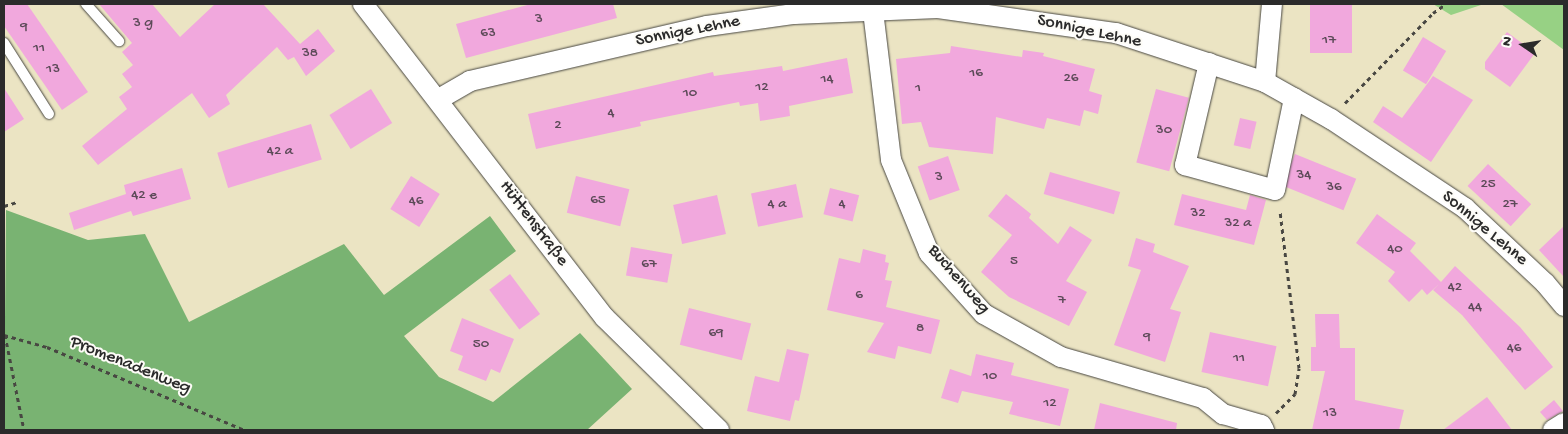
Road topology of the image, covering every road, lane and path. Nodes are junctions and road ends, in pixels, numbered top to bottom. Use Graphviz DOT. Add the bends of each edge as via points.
graph roads {
  1 [pos="86,4"];
  2 [pos="363,4"];
  3 [pos="1272,4"];
  4 [pos="1446,4"];
  5 [pos="911,5"];
  6 [pos="873,11"];
  7 [pos="119,41"];
  8 [pos="4,43"];
  9 [pos="1209,63"];
  10 [pos="1265,82"];
  11 [pos="1294,98"];
  12 [pos="439,99"];
  13 [pos="50,114"];
  14 [pos="1331,119"];
  15 [pos="1275,190"];
  16 [pos="17,202"];
  17 [pos="4,206"];
  18 [pos="1564,306"];
  19 [pos="4,335"];
  20 [pos="1564,423"];
  21 [pos="1263,427"];
  22 [pos="24,430"];
  23 [pos="244,430"];
  24 [pos="719,430"];
  25 [pos="1553,430"];
  1 -- 7 [label="lane"];
  2 -- 12 [label="street, Hüttenstraße"];
  3 -- 10 [label="street"];
  4 -- 14 [label="path" via="1433,13"];
  5 -- 6 [label="street, Sonnige Lehne"];
  5 -- 9 [label="street, Sonnige Lehne" via="1116,33"];
  6 -- 12 [label="street, Sonnige Lehne" via="794,14 707,26 470,81"];
  6 -- 21 [label="street, Buchenweg" via="891,160 929,253 984,314 1061,357 1203,398 1223,414"];
  8 -- 13 [label="lane"];
  9 -- 10 [label="street, Sonnige Lehne"];
  9 -- 15 [label="street" via="1185,165"];
  10 -- 11 [label="street, Sonnige Lehne"];
  11 -- 14 [label="street, Sonnige Lehne"];
  11 -- 15 [label="street"];
  12 -- 24 [label="street, Hüttenstraße" via="605,318"];
  14 -- 18 [label="street, Sonnige Lehne" via="1465,208 1545,283"];
  15 -- 21 [label="path" via="1299,368 1295,394"];
  16 -- 17 [label="path"];
  19 -- 22 [label="path"];
  19 -- 23 [label="path, Promenadenweg" via="47,347"];
  20 -- 25 [label="street"];
}
